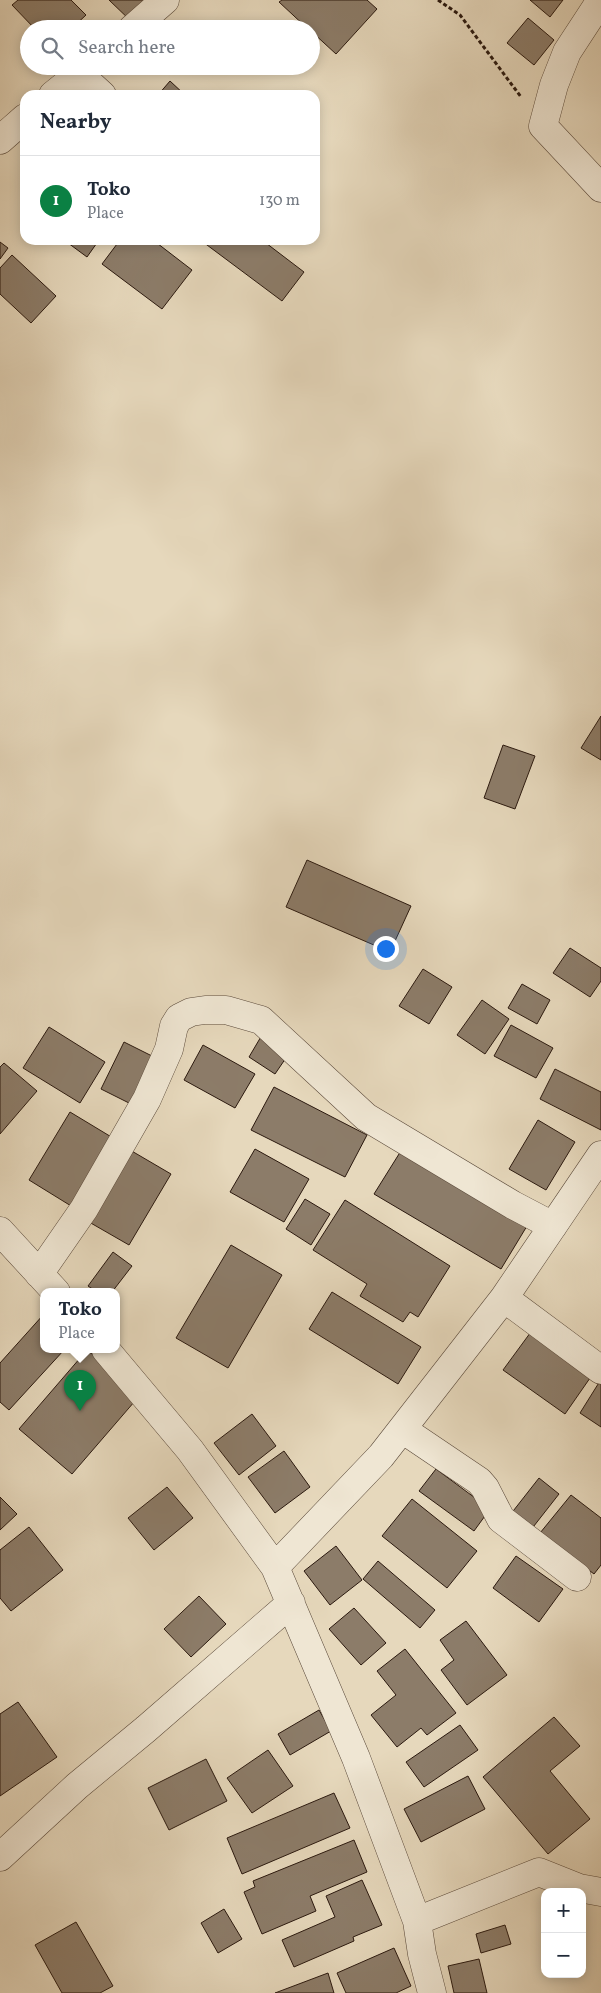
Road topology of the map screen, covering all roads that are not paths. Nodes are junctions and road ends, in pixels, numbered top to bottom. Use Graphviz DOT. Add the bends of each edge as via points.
graph roads {
  1 [pos="165,0"];
  2 [pos="601,0"];
  3 [pos="142,20"];
  4 [pos="78,75"];
  5 [pos="88,75"];
  6 [pos="59,90"];
  7 [pos="98,90"];
  8 [pos="20,122"];
  9 [pos="0,140"];
  10 [pos="601,188"];
  11 [pos="601,1155"];
  12 [pos="553,1226"];
  13 [pos="0,1230"];
  14 [pos="48,1283"];
  15 [pos="504,1298"];
  16 [pos="109,1353"];
  17 [pos="601,1370"];
  18 [pos="402,1429"];
  19 [pos="276,1567"];
  20 [pos="577,1578"];
  21 [pos="291,1603"];
  22 [pos="0,1857"];
  23 [pos="601,1892"];
  24 [pos="417,1921"];
  25 [pos="432,1993"];
  1 -- 3 [label="street"];
  2 -- 10 [label="street" via="567,52 543,126"];
  4 -- 6 [label="street"];
  5 -- 7 [label="street"];
  8 -- 9 [label="street"];
  11 -- 12 [label="street"];
  12 -- 14 [label="street" via="366,1117 261,1020 226,1010 204,1010 191,1012 174,1026 169,1050 147,1099 84,1209"];
  12 -- 15 [label="street"];
  13 -- 14 [label="street"];
  15 -- 17 [label="street"];
  15 -- 18 [label="street"];
  16 -- 19 [label="street" via="190,1450"];
  18 -- 19 [label="street" via="381,1456"];
  18 -- 20 [label="street" via="479,1481 486,1488 501,1519"];
  19 -- 21 [label="street"];
  21 -- 22 [label="street" via="77,1786"];
  21 -- 24 [label="street" via="356,1758"];
  23 -- 24 [label="street" via="579,1888 539,1872"];
  24 -- 25 [label="street"];
}
